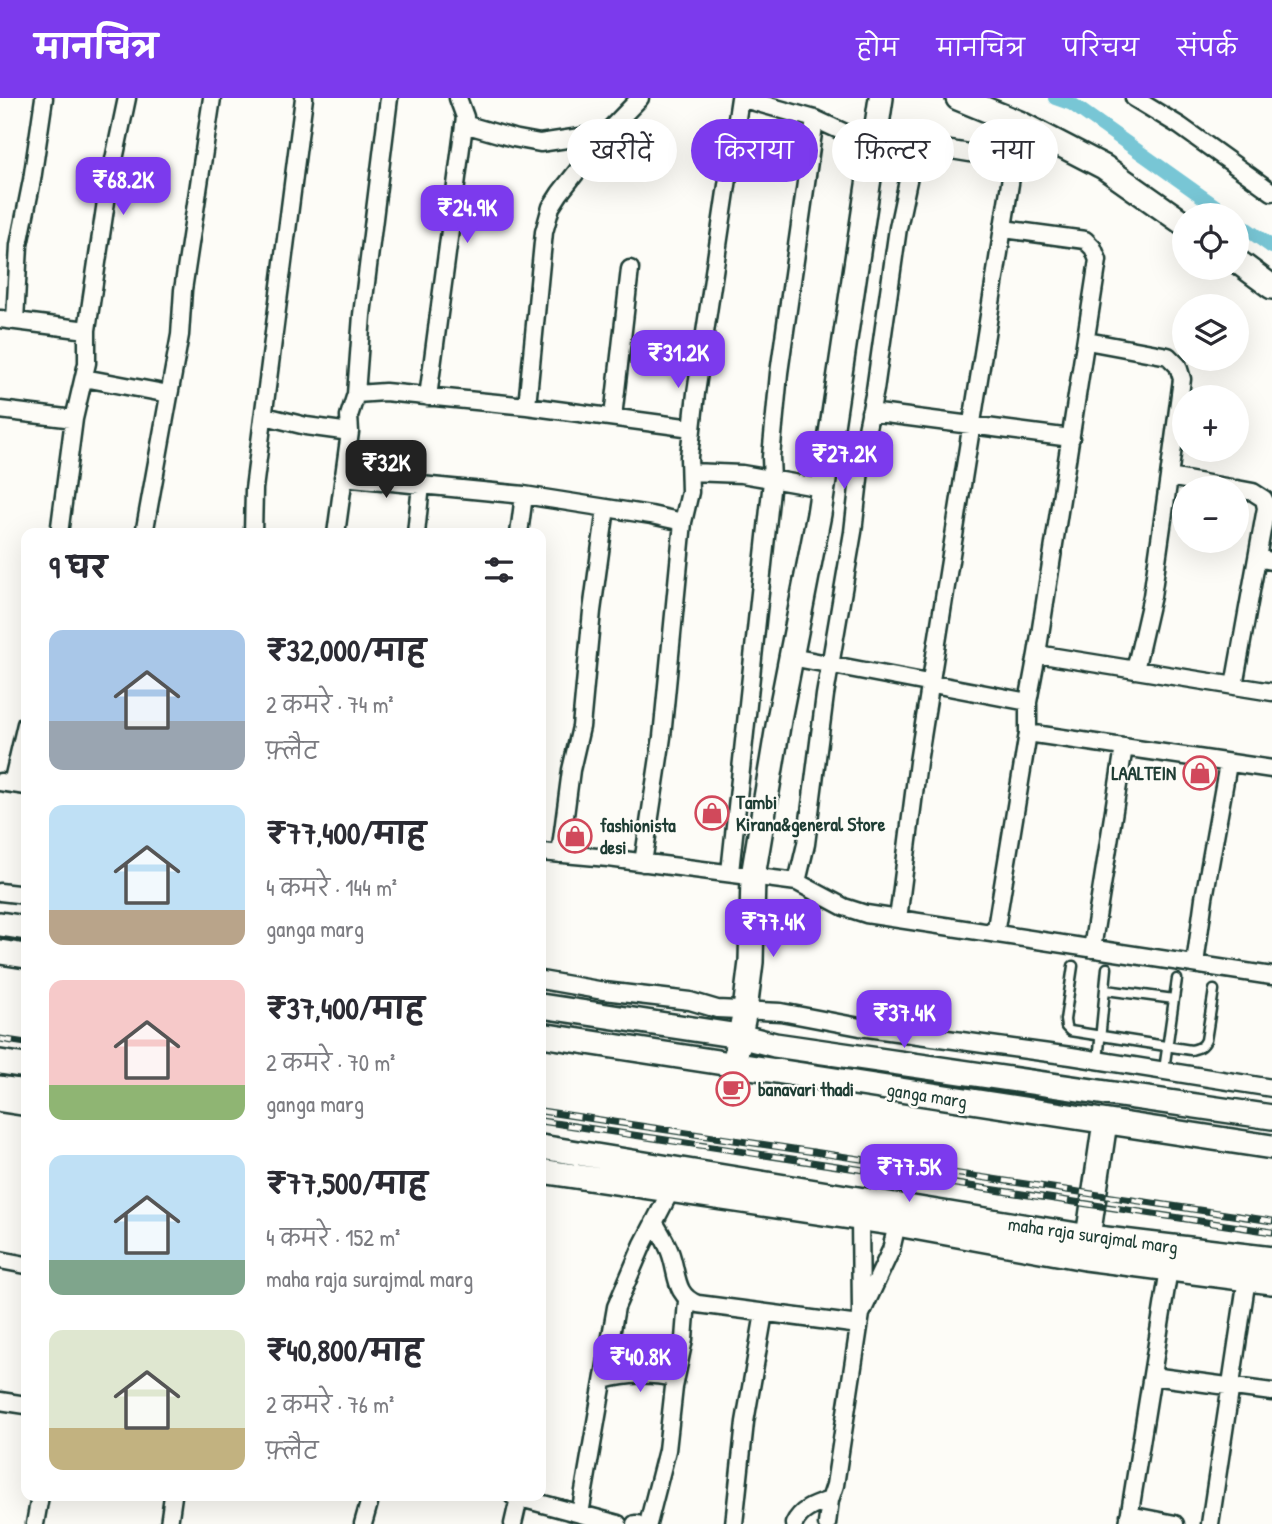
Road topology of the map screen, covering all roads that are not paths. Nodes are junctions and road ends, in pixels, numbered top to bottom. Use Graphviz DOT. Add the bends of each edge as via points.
graph roads {
  1 [pos="44,98"];
  2 [pos="127,98"];
  3 [pos="212,98"];
  4 [pos="304,98"];
  5 [pos="389,98"];
  6 [pos="458,98"];
  7 [pos="640,98"];
  8 [pos="737,98"];
  9 [pos="881,98"];
  10 [pos="958,98"];
  11 [pos="1134,98"];
  12 [pos="815,118"];
  13 [pos="621,119"];
  14 [pos="878,119"];
  15 [pos="464,124"];
  16 [pos="832,126"];
  17 [pos="567,139"];
  18 [pos="954,150"];
  19 [pos="569,182"];
  20 [pos="869,182"];
  21 [pos="908,182"];
  22 [pos="1272,192"];
  23 [pos="1172,215"];
  24 [pos="1004,229"];
  25 [pos="630,269"];
  26 [pos="1249,270"];
  27 [pos="1272,287"];
  28 [pos="8,320"];
  29 [pos="87,330"];
  30 [pos="1087,341"];
  31 [pos="84,378"];
  32 [pos="169,394"];
  33 [pos="356,394"];
  34 [pos="428,397"];
  35 [pos="527,406"];
  36 [pos="0,410"];
  37 [pos="870,412"];
  38 [pos="265,416"];
  39 [pos="614,417"];
  40 [pos="74,419"];
  41 [pos="971,424"];
  42 [pos="692,428"];
  43 [pos="350,432"];
  44 [pos="1071,438"];
  45 [pos="690,472"];
  46 [pos="343,477"];
  47 [pos="1169,477"];
  48 [pos="1172,478"];
  49 [pos="772,481"];
  50 [pos="421,485"];
  51 [pos="822,488"];
  52 [pos="1249,491"];
  53 [pos="524,495"];
  54 [pos="606,508"];
  55 [pos="683,522"];
  56 [pos="60,528"];
  57 [pos="145,528"];
  58 [pos="253,528"];
  59 [pos="337,528"];
  60 [pos="417,528"];
  61 [pos="520,528"];
  62 [pos="1265,559"];
  63 [pos="1037,654"];
  64 [pos="791,657"];
  65 [pos="830,665"];
  66 [pos="1135,670"];
  67 [pos="932,682"];
  68 [pos="1234,686"];
  69 [pos="1272,692"];
  70 [pos="1028,702"];
  71 [pos="1028,733"];
  72 [pos="21,747"];
  73 [pos="1124,747"];
  74 [pos="1228,764"];
  75 [pos="1272,769"];
  76 [pos="13,784"];
  77 [pos="546,853"];
  78 [pos="560,854"];
  79 [pos="643,863"];
  80 [pos="730,873"];
  81 [pos="753,876"];
  82 [pos="797,882"];
  83 [pos="0,892"];
  84 [pos="21,894"];
  85 [pos="898,919"];
  86 [pos="0,924"];
  87 [pos="21,927"];
  88 [pos="995,934"];
  89 [pos="1092,949"];
  90 [pos="0,952"];
  91 [pos="21,955"];
  92 [pos="1195,964"];
  93 [pos="1073,966"];
  94 [pos="1107,968"];
  95 [pos="1272,976"];
  96 [pos="1177,979"];
  97 [pos="546,981"];
  98 [pos="1106,990"];
  99 [pos="1214,990"];
  100 [pos="1174,999"];
  101 [pos="546,1007"];
  102 [pos="745,1010"];
  103 [pos="1100,1035"];
  104 [pos="546,1036"];
  105 [pos="739,1036"];
  106 [pos="1167,1046"];
  107 [pos="1098,1061"];
  108 [pos="0,1062"];
  109 [pos="21,1065"];
  110 [pos="734,1065"];
  111 [pos="1164,1070"];
  112 [pos="0,1088"];
  113 [pos="1272,1088"];
  114 [pos="21,1091"];
  115 [pos="0,1103"];
  116 [pos="21,1106"];
  117 [pos="1272,1117"];
  118 [pos="1105,1122"];
  119 [pos="1272,1147"];
  120 [pos="546,1148"];
  121 [pos="546,1172"];
  122 [pos="671,1190"];
  123 [pos="860,1218"];
  124 [pos="654,1222"];
  125 [pos="897,1224"];
  126 [pos="1087,1247"];
  127 [pos="1272,1259"];
  128 [pos="0,1260"];
  129 [pos="21,1264"];
  130 [pos="1169,1269"];
  131 [pos="1247,1278"];
  132 [pos="1272,1282"];
  133 [pos="687,1301"];
  134 [pos="764,1313"];
  135 [pos="860,1320"];
  136 [pos="1152,1376"];
  137 [pos="675,1378"];
  138 [pos="604,1380"];
  139 [pos="1230,1387"];
  140 [pos="1272,1392"];
  141 [pos="0,1401"];
  142 [pos="21,1404"];
  143 [pos="830,1500"];
  144 [pos="39,1501"];
  145 [pos="172,1501"];
  146 [pos="370,1501"];
  147 [pos="516,1501"];
  148 [pos="531,1501"];
  149 [pos="580,1514"];
  150 [pos="1128,1520"];
  151 [pos="35,1524"];
  152 [pos="169,1524"];
  153 [pos="363,1524"];
  154 [pos="513,1524"];
  155 [pos="618,1524"];
  156 [pos="648,1524"];
  157 [pos="734,1524"];
  158 [pos="794,1524"];
  159 [pos="827,1524"];
  160 [pos="1175,1524"];
  161 [pos="1210,1524"];
  1 -- 28 [label="street"];
  2 -- 29 [label="street"];
  3 -- 32 [label="street"];
  4 -- 38 [label="street"];
  5 -- 33 [label="street"];
  6 -- 15 [label="street"];
  7 -- 13 [label="street"];
  8 -- 12 [label="street"];
  8 -- 42 [label="street"];
  9 -- 14 [label="street"];
  10 -- 23 [label="street" via="1104,167"];
  11 -- 22 [label="street"];
  12 -- 16 [label="street"];
  12 -- 49 [label="street" via="779,373"];
  15 -- 17 [label="street" via="540,143"];
  15 -- 34 [label="street"];
  18 -- 24 [label="street" via="994,157 1012,171"];
  19 -- 35 [label="street" via="551,207 544,232"];
  20 -- 51 [label="street"];
  21 -- 37 [label="street"];
  24 -- 30 [label="street" via="1085,240 1093,248 1098,260"];
  24 -- 41 [label="street"];
  25 -- 39 [label="street"];
  26 -- 27 [label="street"];
  28 -- 29 [label="street"];
  29 -- 31 [label="street"];
  30 -- 44 [label="street"];
  30 -- 47 [label="street" via="1168,356 1178,366 1182,379"];
  31 -- 32 [label="street"];
  31 -- 40 [label="street"];
  32 -- 57 [label="street"];
  33 -- 34 [label="street" via="385,391"];
  33 -- 43 [label="street"];
  34 -- 35 [label="street"];
  35 -- 39 [label="street"];
  36 -- 40 [label="street"];
  37 -- 41 [label="street"];
  37 -- 65 [label="street"];
  38 -- 43 [label="street"];
  38 -- 58 [label="street"];
  39 -- 42 [label="street"];
  40 -- 56 [label="street"];
  41 -- 44 [label="street"];
  41 -- 67 [label="street"];
  42 -- 45 [label="street"];
  43 -- 46 [label="street"];
  44 -- 63 [label="street"];
  45 -- 49 [label="street" via="741,474"];
  45 -- 55 [label="street"];
  46 -- 50 [label="street"];
  46 -- 59 [label="street"];
  47 -- 48 [label="street"];
  47 -- 66 [label="street" via="1152,596"];
  49 -- 51 [label="street"];
  49 -- 80 [label="street"];
  50 -- 53 [label="street"];
  50 -- 60 [label="street"];
  51 -- 64 [label="street"];
  52 -- 62 [label="street" via="1264,499"];
  53 -- 54 [label="street"];
  53 -- 61 [label="street"];
  54 -- 55 [label="street"];
  54 -- 78 [label="street" via="581,727"];
  55 -- 79 [label="street" via="662,737"];
  62 -- 68 [label="street"];
  63 -- 66 [label="street"];
  63 -- 70 [label="street"];
  64 -- 65 [label="street"];
  64 -- 81 [label="street"];
  65 -- 67 [label="street"];
  65 -- 82 [label="street"];
  66 -- 68 [label="street"];
  67 -- 70 [label="street"];
  67 -- 85 [label="street"];
  68 -- 69 [label="street"];
  70 -- 71 [label="street"];
  71 -- 73 [label="street"];
  71 -- 88 [label="street"];
  72 -- 76 [label="street"];
  73 -- 74 [label="street"];
  73 -- 89 [label="street"];
  74 -- 75 [label="street"];
  74 -- 92 [label="street"];
  77 -- 78 [label="street"];
  78 -- 79 [label="street"];
  79 -- 80 [label="street"];
  80 -- 81 [label="street"];
  81 -- 82 [label="street"];
  81 -- 102 [label="street"];
  82 -- 85 [label="street" via="844,907"];
  83 -- 84 [label="street"];
  85 -- 88 [label="street"];
  86 -- 87 [label="street"];
  88 -- 89 [label="street"];
  89 -- 92 [label="street"];
  90 -- 91 [label="street"];
  92 -- 95 [label="street"];
  93 -- 103 [label="lane" via="1066,1027"];
  94 -- 98 [label="lane"];
  96 -- 100 [label="lane"];
  97 -- 102 [label="street"];
  98 -- 100 [label="lane"];
  98 -- 103 [label="lane"];
  99 -- 106 [label="lane" via="1203,1045 1191,1049"];
  100 -- 106 [label="lane"];
  101 -- 105 [label="street, ganga marg"];
  102 -- 105 [label="street"];
  102 -- 107 [label="street"];
  103 -- 106 [label="lane"];
  103 -- 107 [label="lane"];
  104 -- 110 [label="street, ganga marg"];
  105 -- 110 [label="street"];
  105 -- 117 [label="street, ganga marg"];
  106 -- 111 [label="lane"];
  107 -- 111 [label="street"];
  108 -- 109 [label="street"];
  110 -- 118 [label="street, ganga marg"];
  111 -- 113 [label="street"];
  112 -- 114 [label="street"];
  115 -- 116 [label="street"];
  118 -- 119 [label="street, ganga marg"];
  118 -- 126 [label="street"];
  120 -- 126 [label="street, maha raja surajmal marg"];
  121 -- 122 [label="street, maha raja surajmal marg"];
  122 -- 123 [label="street, maha raja surajmal marg"];
  122 -- 124 [label="street"];
  123 -- 125 [label="street, maha raja surajmal marg"];
  123 -- 135 [label="street"];
  124 -- 133 [label="street"];
  124 -- 138 [label="street" via="616,1307"];
  125 -- 126 [label="street, maha raja surajmal marg"];
  125 -- 135 [label="street" via="891,1250"];
  126 -- 127 [label="street, maha raja surajmal marg"];
  126 -- 130 [label="street, maha raja surajmal marg"];
  128 -- 129 [label="street"];
  130 -- 131 [label="street, maha raja surajmal marg"];
  130 -- 136 [label="street"];
  131 -- 132 [label="street, maha raja surajmal marg"];
  131 -- 139 [label="street"];
  133 -- 134 [label="street"];
  133 -- 137 [label="street"];
  134 -- 135 [label="street"];
  134 -- 157 [label="street" via="743,1434"];
  135 -- 143 [label="street"];
  136 -- 139 [label="street"];
  136 -- 150 [label="street"];
  137 -- 138 [label="street" via="628,1373"];
  137 -- 156 [label="street" via="667,1450"];
  138 -- 149 [label="street"];
  139 -- 140 [label="street"];
  139 -- 161 [label="street"];
  141 -- 142 [label="street"];
  143 -- 158 [label="street" via="811,1506"];
  143 -- 159 [label="street"];
  144 -- 151 [label="street"];
  145 -- 152 [label="street"];
  146 -- 153 [label="street"];
  147 -- 154 [label="street"];
  148 -- 149 [label="street"];
  149 -- 155 [label="street"];
  150 -- 160 [label="street"];
}
